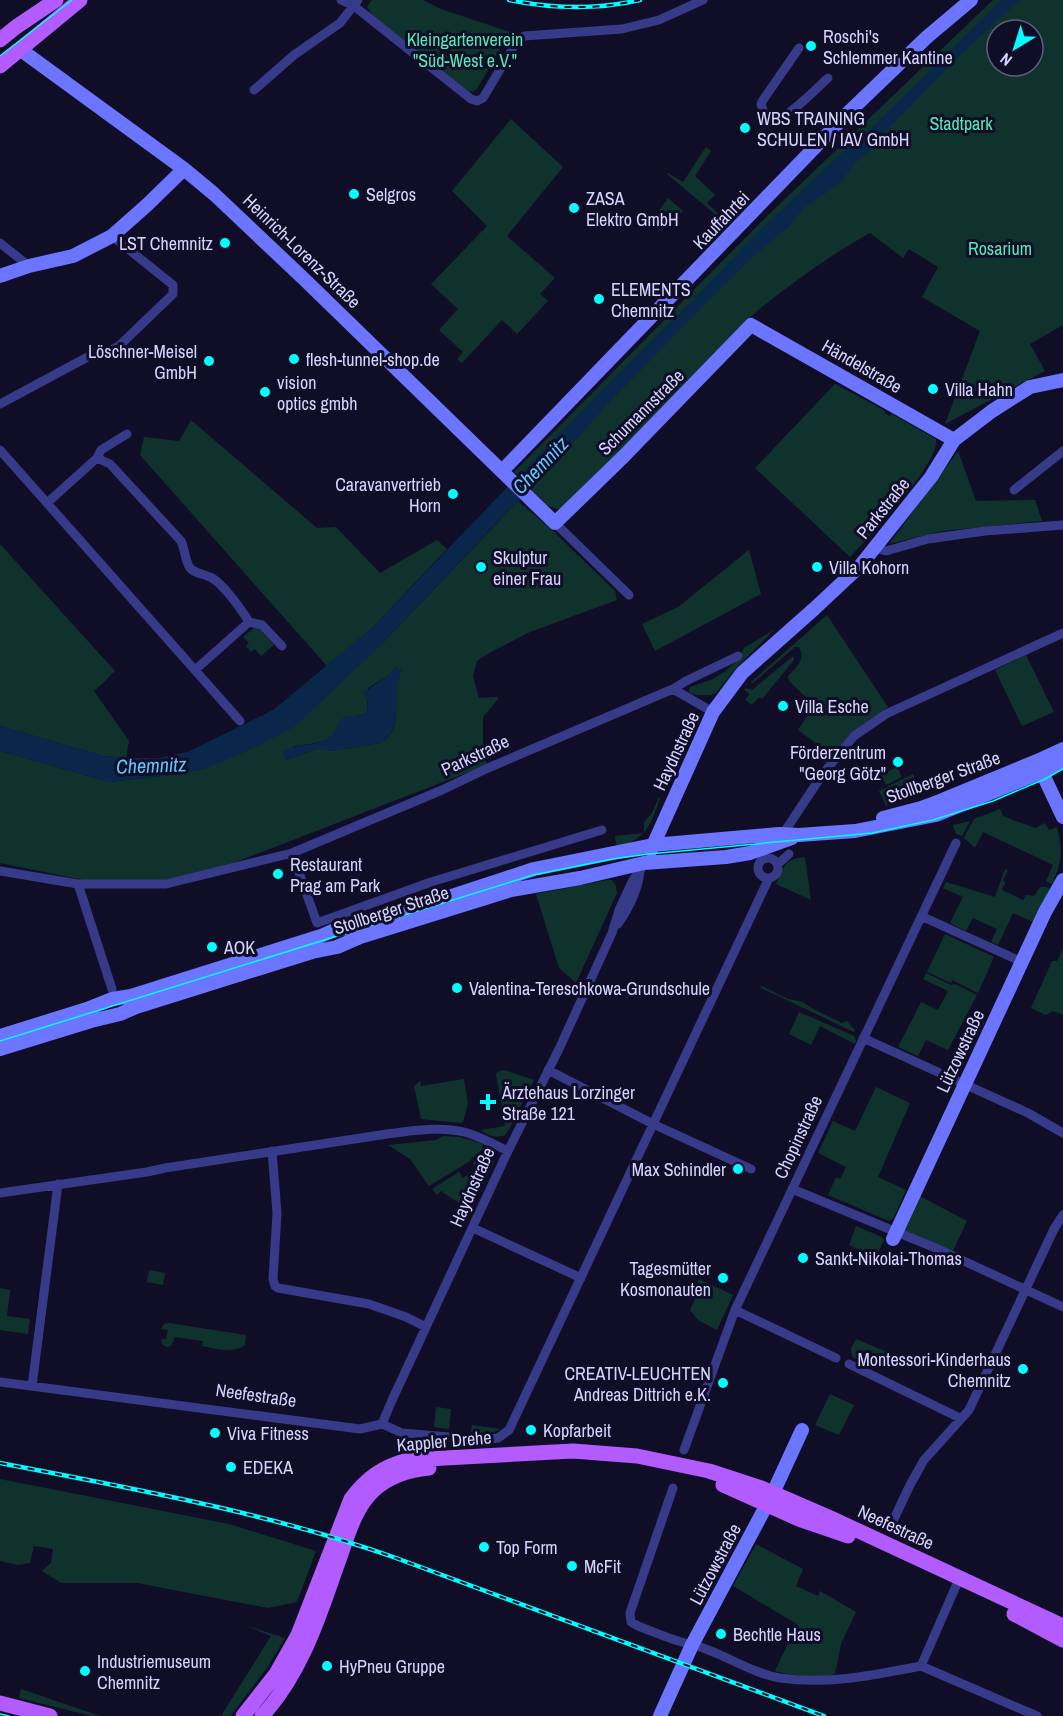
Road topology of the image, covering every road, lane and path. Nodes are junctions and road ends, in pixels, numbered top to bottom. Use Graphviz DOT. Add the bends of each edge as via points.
graph roads {
  1 [pos="56,0"];
  2 [pos="80,0"];
  3 [pos="341,0"];
  4 [pos="703,0"];
  5 [pos="971,0"];
  6 [pos="356,3"];
  7 [pos="1,38"];
  8 [pos="798,48"];
  9 [pos="21,50"];
  10 [pos="0,66"];
  11 [pos="828,78"];
  12 [pos="254,90"];
  13 [pos="184,169"];
  14 [pos="112,236"];
  15 [pos="0,243"];
  16 [pos="29,266"];
  17 [pos="0,276"];
  18 [pos="751,325"];
  19 [pos="1063,380"];
  20 [pos="0,404"];
  21 [pos="127,434"];
  22 [pos="954,440"];
  23 [pos="0,450"];
  24 [pos="1063,452"];
  25 [pos="97,458"];
  26 [pos="502,471"];
  27 [pos="1014,490"];
  28 [pos="47,503"];
  29 [pos="555,523"];
  30 [pos="1063,525"];
  31 [pos="874,548"];
  32 [pos="629,595"];
  33 [pos="249,622"];
  34 [pos="1063,633"];
  35 [pos="282,646"];
  36 [pos="738,656"];
  37 [pos="195,670"];
  38 [pos="673,689"];
  39 [pos="714,712"];
  40 [pos="240,720"];
  41 [pos="1063,749"];
  42 [pos="1063,762"];
  43 [pos="1040,766"];
  44 [pos="1063,818"];
  45 [pos="602,830"];
  46 [pos="783,834"];
  47 [pos="799,835"];
  48 [pos="956,843"];
  49 [pos="653,845"];
  50 [pos="292,853"];
  51 [pos="789,854"];
  52 [pos="778,864"];
  53 [pos="642,867"];
  54 [pos="0,871"];
  55 [pos="769,878"];
  56 [pos="1063,880"];
  57 [pos="78,884"];
  58 [pos="921,916"];
  59 [pos="1022,962"];
  60 [pos="112,989"];
  61 [pos="0,1036"];
  62 [pos="863,1038"];
  63 [pos="0,1049"];
  64 [pos="548,1070"];
  65 [pos="965,1083"];
  66 [pos="653,1124"];
  67 [pos="1063,1133"];
  68 [pos="272,1151"];
  69 [pos="508,1151"];
  70 [pos="750,1169"];
  71 [pos="58,1184"];
  72 [pos="792,1189"];
  73 [pos="0,1193"];
  74 [pos="1063,1215"];
  75 [pos="473,1228"];
  76 [pos="894,1235"];
  77 [pos="582,1278"];
  78 [pos="1025,1290"];
  79 [pos="1063,1307"];
  80 [pos="735,1310"];
  81 [pos="426,1327"];
  82 [pos="836,1358"];
  83 [pos="849,1364"];
  84 [pos="0,1382"];
  85 [pos="32,1386"];
  86 [pos="960,1418"];
  87 [pos="382,1424"];
  88 [pos="802,1430"];
  89 [pos="684,1450"];
  90 [pos="703,1474"];
  91 [pos="673,1488"];
  92 [pos="770,1499"];
  93 [pos="892,1522"];
  94 [pos="956,1586"];
  95 [pos="1063,1626"];
  96 [pos="1063,1640"];
  97 [pos="693,1645"];
  98 [pos="921,1666"];
  99 [pos="0,1703"];
  100 [pos="258,1713"];
  101 [pos="50,1716"];
  102 [pos="660,1716"];
  103 [pos="1037,1716"];
  1 -- 7 [label="main road"];
  2 -- 9 [label="main road"];
  3 -- 6 [label="street"];
  4 -- 6 [label="street" via="658,20 622,29 524,36 483,98 477,101"];
  5 -- 26 [label="street, Kauffahrtei" via="849,112"];
  6 -- 12 [label="street" via="340,23 294,55"];
  7 -- 9 [label="main road, Heinrich-Lorenz-Straße"];
  8 -- 11 [label="street" via="763,100 765,114 776,119 783,116"];
  9 -- 10 [label="main road"];
  9 -- 13 [label="street, Heinrich-Lorenz-Straße"];
  13 -- 14 [label="street"];
  13 -- 26 [label="street, Heinrich-Lorenz-Straße" via="243,220"];
  14 -- 16 [label="street" via="73,256"];
  14 -- 20 [label="street" via="173,285 173,294 119,346 96,353"];
  15 -- 16 [label="street"];
  16 -- 17 [label="street"];
  18 -- 22 [label="street, Händelstraße"];
  18 -- 29 [label="street, Schumannstraße"];
  19 -- 22 [label="street" via="1030,387"];
  21 -- 25 [label="street" via="101,450"];
  22 -- 31 [label="street, Parkstraße" via="931,477"];
  23 -- 28 [label="street"];
  24 -- 27 [label="street"];
  25 -- 28 [label="street"];
  25 -- 33 [label="street" via="110,464 181,541 189,566 216,581"];
  26 -- 29 [label="street, Heinrich-Lorenz-Straße"];
  28 -- 37 [label="street"];
  29 -- 32 [label="street"];
  30 -- 31 [label="street" via="974,532 886,551"];
  31 -- 39 [label="street, Parkstraße" via="860,566 742,673"];
  33 -- 35 [label="street" via="262,625"];
  33 -- 37 [label="street"];
  34 -- 46 [label="street" via="886,714 854,736 822,775"];
  36 -- 38 [label="street, Parkstraße"];
  37 -- 40 [label="street"];
  38 -- 39 [label="street"];
  38 -- 50 [label="street, Parkstraße"];
  39 -- 49 [label="street, Haydnstraße"];
  41 -- 43 [label="street, Stollberger Straße"];
  42 -- 43 [label="street, Stollberger Straße"];
  43 -- 44 [label="street"];
  43 -- 47 [label="street, Stollberger Straße" via="921,808 832,832"];
  45 -- 50 [label="street" via="431,882 317,923"];
  46 -- 47 [label="street, Stollberger Straße"];
  46 -- 49 [label="street, Stollberger Straße"];
  47 -- 53 [label="street, Stollberger Straße" via="750,853"];
  48 -- 58 [label="street, Chopinstraße"];
  49 -- 53 [label="street, Haydnstraße"];
  49 -- 61 [label="street, Stollberger Straße" via="534,869"];
  50 -- 57 [label="street, Parkstraße" via="166,884"];
  51 -- 52 [label="street"];
  52 -- 55 [label="street" via="776,875"];
  52 -- 55 [label="street" via="771,858 760,862 760,874"];
  53 -- 63 [label="street, Stollberger Straße" via="511,890"];
  53 -- 64 [label="street, Haydnstraße" via="628,890"];
  54 -- 57 [label="street, Parkstraße"];
  55 -- 66 [label="street"];
  56 -- 59 [label="street, Lützowstraße"];
  57 -- 60 [label="street"];
  58 -- 59 [label="street"];
  58 -- 62 [label="street, Chopinstraße"];
  59 -- 65 [label="street, Lützowstraße"];
  62 -- 65 [label="street"];
  62 -- 72 [label="street, Chopinstraße"];
  64 -- 66 [label="street"];
  64 -- 69 [label="street, Haydnstraße"];
  65 -- 67 [label="street"];
  65 -- 76 [label="street, Lützowstraße"];
  66 -- 70 [label="street"];
  66 -- 77 [label="street"];
  68 -- 69 [label="street" via="387,1134 448,1130 474,1135"];
  68 -- 71 [label="street"];
  68 -- 81 [label="street" via="277,1213 275,1286 369,1304"];
  69 -- 75 [label="street, Haydnstraße"];
  71 -- 73 [label="street"];
  71 -- 85 [label="street"];
  72 -- 76 [label="street"];
  72 -- 80 [label="street, Chopinstraße"];
  74 -- 78 [label="street"];
  75 -- 77 [label="street"];
  75 -- 81 [label="street, Haydnstraße"];
  76 -- 78 [label="street"];
  77 -- 87 [label="street, Neefestraße" via="504,1435 467,1440 402,1433"];
  78 -- 79 [label="street"];
  78 -- 86 [label="street" via="969,1410"];
  80 -- 82 [label="street"];
  80 -- 89 [label="street, Chopinstraße"];
  81 -- 87 [label="street, Haydnstraße"];
  83 -- 86 [label="street"];
  84 -- 85 [label="street, Neefestraße"];
  85 -- 87 [label="street, Neefestraße" via="360,1429"];
  86 -- 93 [label="street" via="921,1466"];
  88 -- 92 [label="street, Lützowstraße"];
  90 -- 92 [label="main road, Neefestraße"];
  90 -- 100 [label="main road, Kappler Drehe" via="573,1461 432,1467 393,1477 372,1492 356,1515 307,1646 286,1684"];
  91 -- 97 [label="street" via="630,1618 638,1626"];
  92 -- 94 [label="main road, Neefestraße" via="801,1520 861,1542"];
  92 -- 95 [label="main road, Neefestraße" via="835,1520"];
  92 -- 97 [label="street, Lützowstraße"];
  94 -- 96 [label="main road, Neefestraße"];
  94 -- 98 [label="street"];
  97 -- 98 [label="street" via="779,1678 840,1680"];
  97 -- 102 [label="street, Lützowstraße"];
  98 -- 103 [label="street"];
  99 -- 101 [label="main road"];
}
